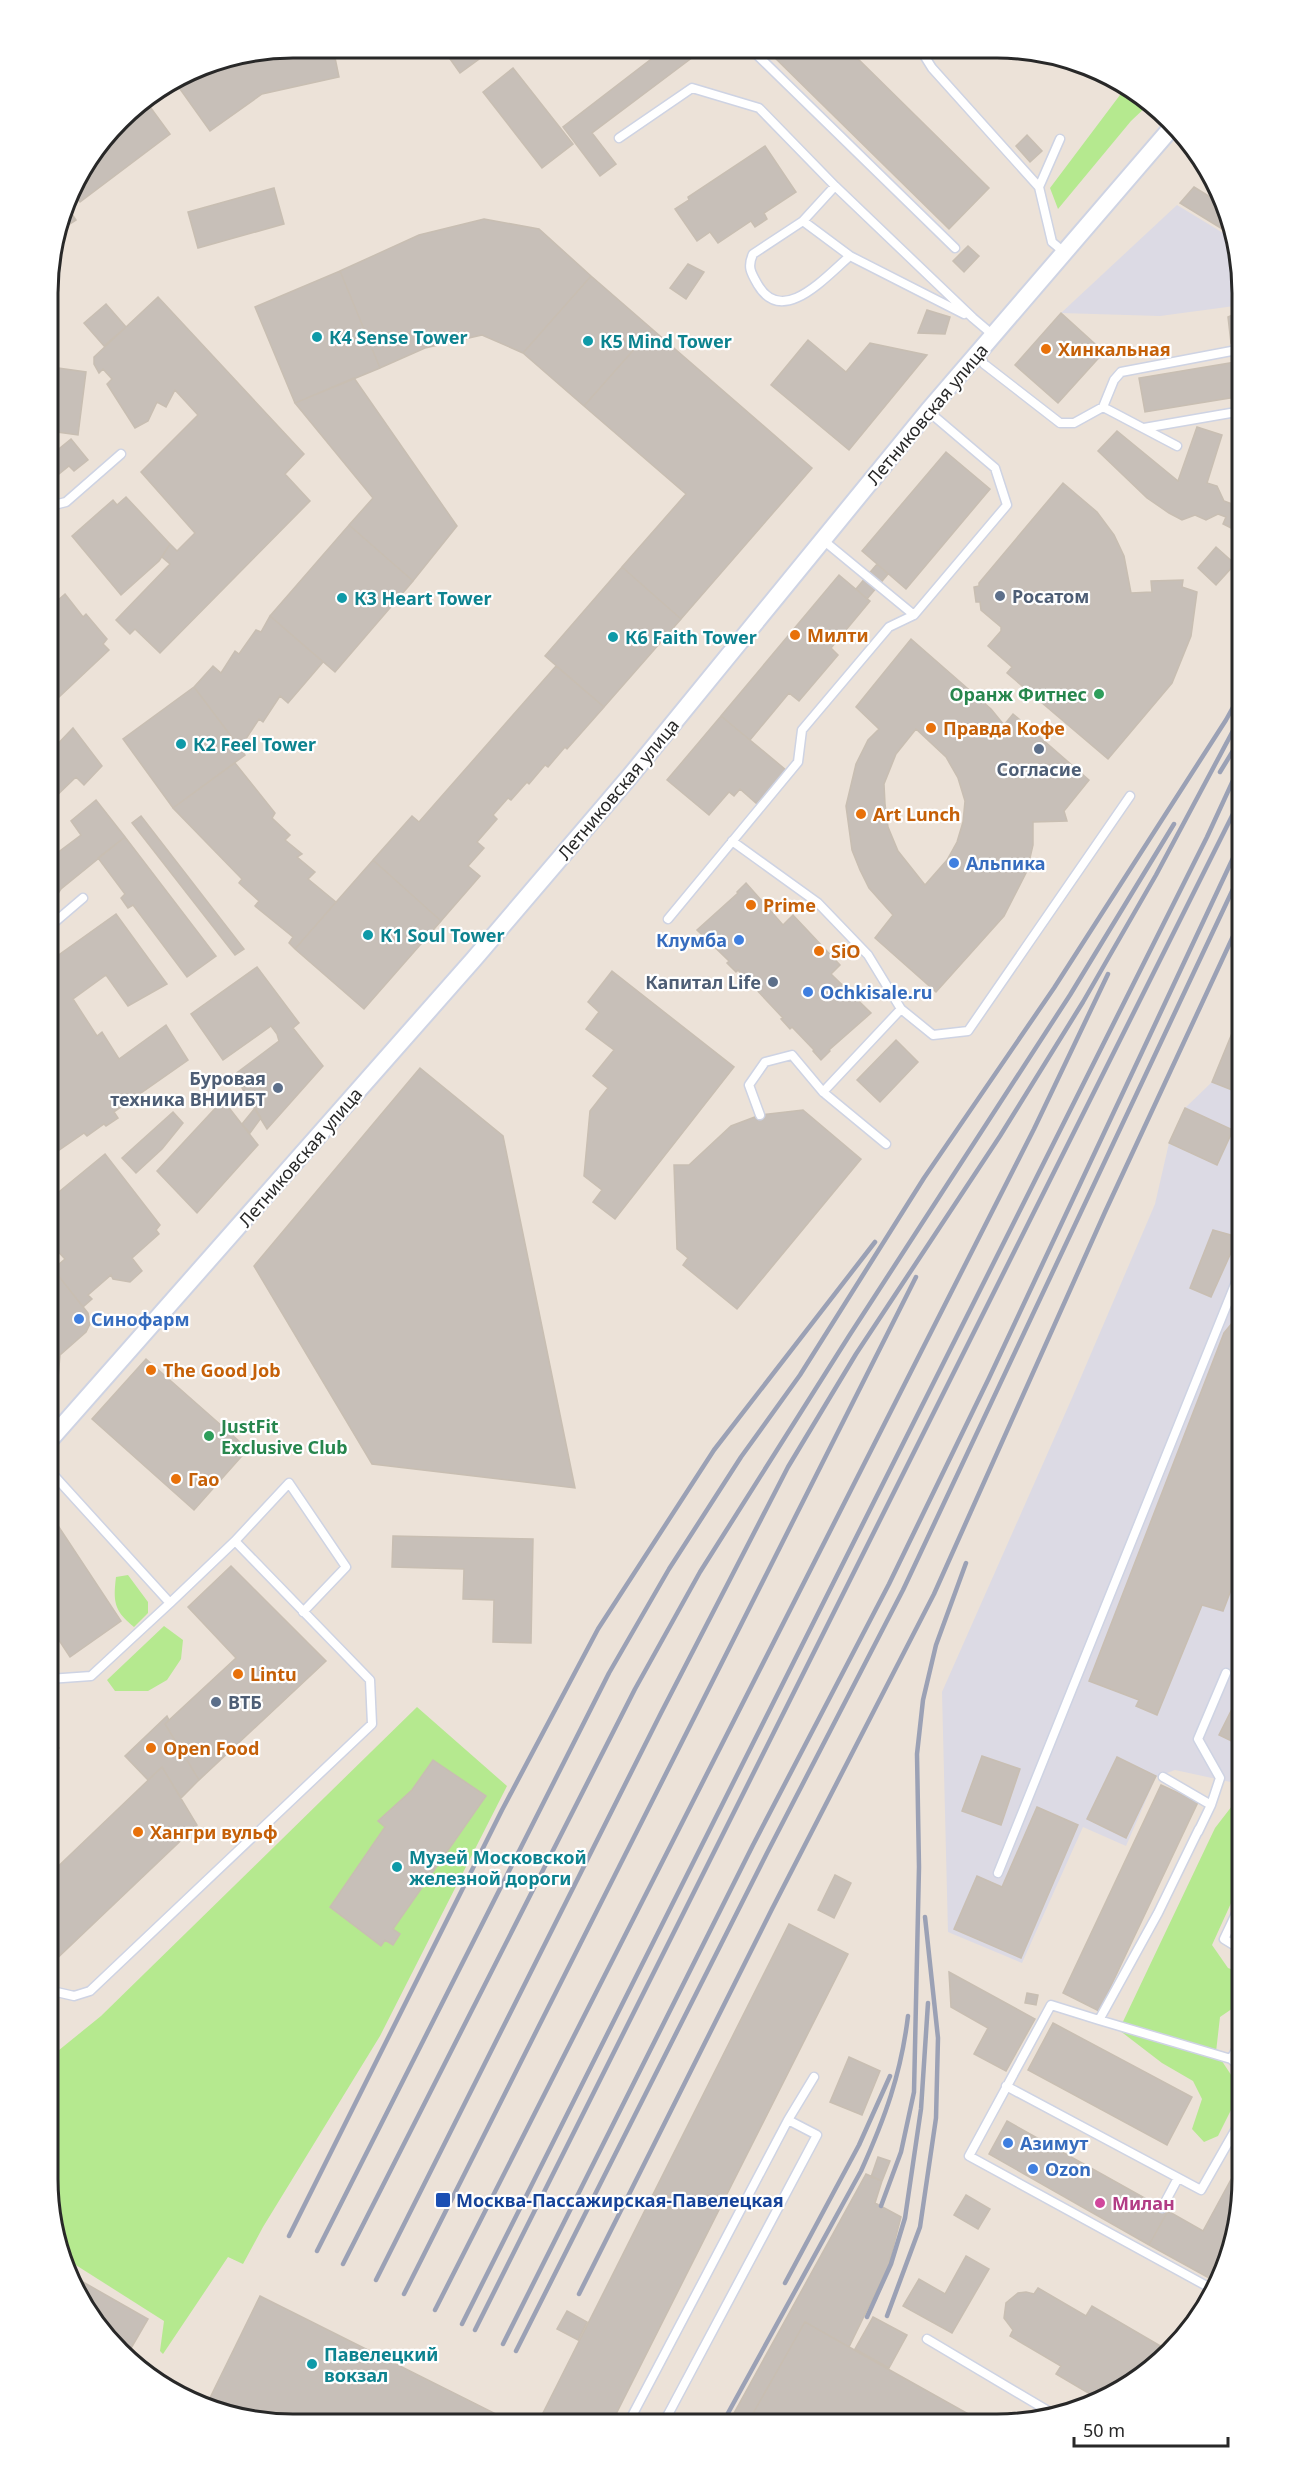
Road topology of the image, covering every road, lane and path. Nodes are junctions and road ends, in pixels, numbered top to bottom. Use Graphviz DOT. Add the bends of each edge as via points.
graph roads {
  1 [pos="760,58"];
  2 [pos="926,58"];
  3 [pos="1168,132"];
  4 [pos="619,138"];
  5 [pos="1060,139"];
  6 [pos="835,186"];
  7 [pos="1039,187"];
  8 [pos="803,221"];
  9 [pos="955,248"];
  10 [pos="1064,252"];
  11 [pos="850,256"];
  12 [pos="973,318"];
  13 [pos="993,335"];
  14 [pos="1232,351"];
  15 [pos="978,352"];
  16 [pos="1103,407"];
  17 [pos="928,411"];
  18 [pos="1232,413"];
  19 [pos="1143,428"];
  20 [pos="1178,446"];
  21 [pos="121,454"];
  22 [pos="58,504"];
  23 [pos="823,540"];
  24 [pos="914,615"];
  25 [pos="1130,796"];
  26 [pos="732,841"];
  27 [pos="83,898"];
  28 [pos="58,919"];
  29 [pos="668,919"];
  30 [pos="901,1009"];
  31 [pos="823,1092"];
  32 [pos="760,1115"];
  33 [pos="886,1144"];
  34 [pos="1232,1292"];
  35 [pos="58,1431"];
  36 [pos="58,1480"];
  37 [pos="235,1541"];
  38 [pos="170,1603"];
  39 [pos="303,1612"];
  40 [pos="1226,1673"];
  41 [pos="58,1678"];
  42 [pos="1163,1777"];
  43 [pos="1211,1805"];
  44 [pos="998,1873"];
  45 [pos="1232,1922"];
  46 [pos="1232,1944"];
  47 [pos="58,1992"];
  48 [pos="1099,2020"];
  49 [pos="1231,2060"];
  50 [pos="814,2077"];
  51 [pos="1005,2086"];
  52 [pos="788,2120"];
  53 [pos="1232,2136"];
  54 [pos="1178,2178"];
  55 [pos="1162,2208"];
  56 [pos="1206,2285"];
  57 [pos="927,2339"];
  58 [pos="1046,2409"];
  59 [pos="633,2414"];
  60 [pos="668,2414"];
  1 -- 9 [label="lane"];
  2 -- 7 [label="lane"];
  3 -- 10 [label="street, Летниковская улица"];
  4 -- 6 [label="lane" via="692,88 759,108"];
  5 -- 7 [label="lane"];
  6 -- 8 [label="lane"];
  6 -- 12 [label="lane"];
  7 -- 10 [label="lane" via="1052,242"];
  8 -- 11 [label="lane"];
  8 -- 11 [label="lane" via="753,254 750,272 761,291 783,302 795,300"];
  10 -- 13 [label="street, Летниковская улица"];
  11 -- 12 [label="lane"];
  12 -- 13 [label="lane"];
  13 -- 15 [label="street, Летниковская улица"];
  14 -- 16 [label="lane" via="1121,372"];
  15 -- 16 [label="lane" via="984,364 1060,423 1074,423"];
  15 -- 17 [label="street, Летниковская улица"];
  16 -- 19 [label="lane"];
  17 -- 23 [label="street, Летниковская улица"];
  17 -- 24 [label="lane" via="995,468 1007,505"];
  18 -- 19 [label="lane"];
  19 -- 20 [label="lane"];
  21 -- 22 [label="lane" via="66,502"];
  23 -- 24 [label="lane"];
  23 -- 35 [label="street, Летниковская улица" via="488,942"];
  24 -- 26 [label="lane" via="889,627 802,730 798,762"];
  25 -- 30 [label="lane" via="968,1031 933,1035"];
  26 -- 29 [label="lane"];
  26 -- 30 [label="lane" via="819,903 868,955"];
  27 -- 28 [label="lane"];
  30 -- 31 [label="lane"];
  31 -- 32 [label="lane" via="792,1055 765,1062 749,1085"];
  31 -- 33 [label="lane"];
  34 -- 44 [label="lane"];
  36 -- 38 [label="lane"];
  37 -- 38 [label="lane"];
  37 -- 39 [label="lane"];
  37 -- 39 [label="lane" via="289,1483 346,1567"];
  38 -- 41 [label="lane" via="92,1676"];
  39 -- 47 [label="lane" via="370,1680 372,1724 90,1992 74,1996"];
  40 -- 43 [label="lane" via="1198,1739 1220,1778"];
  42 -- 43 [label="lane"];
  43 -- 48 [label="lane"];
  45 -- 46 [label="lane" via="1224,1939"];
  48 -- 49 [label="lane"];
  48 -- 51 [label="lane" via="1051,2005"];
  50 -- 52 [label="lane"];
  51 -- 54 [label="lane"];
  51 -- 56 [label="lane" via="969,2156 1141,2245"];
  52 -- 59 [label="lane"];
  52 -- 60 [label="lane" via="817,2135"];
  53 -- 54 [label="lane" via="1201,2190"];
  54 -- 55 [label="lane"];
  57 -- 58 [label="lane"];
}
